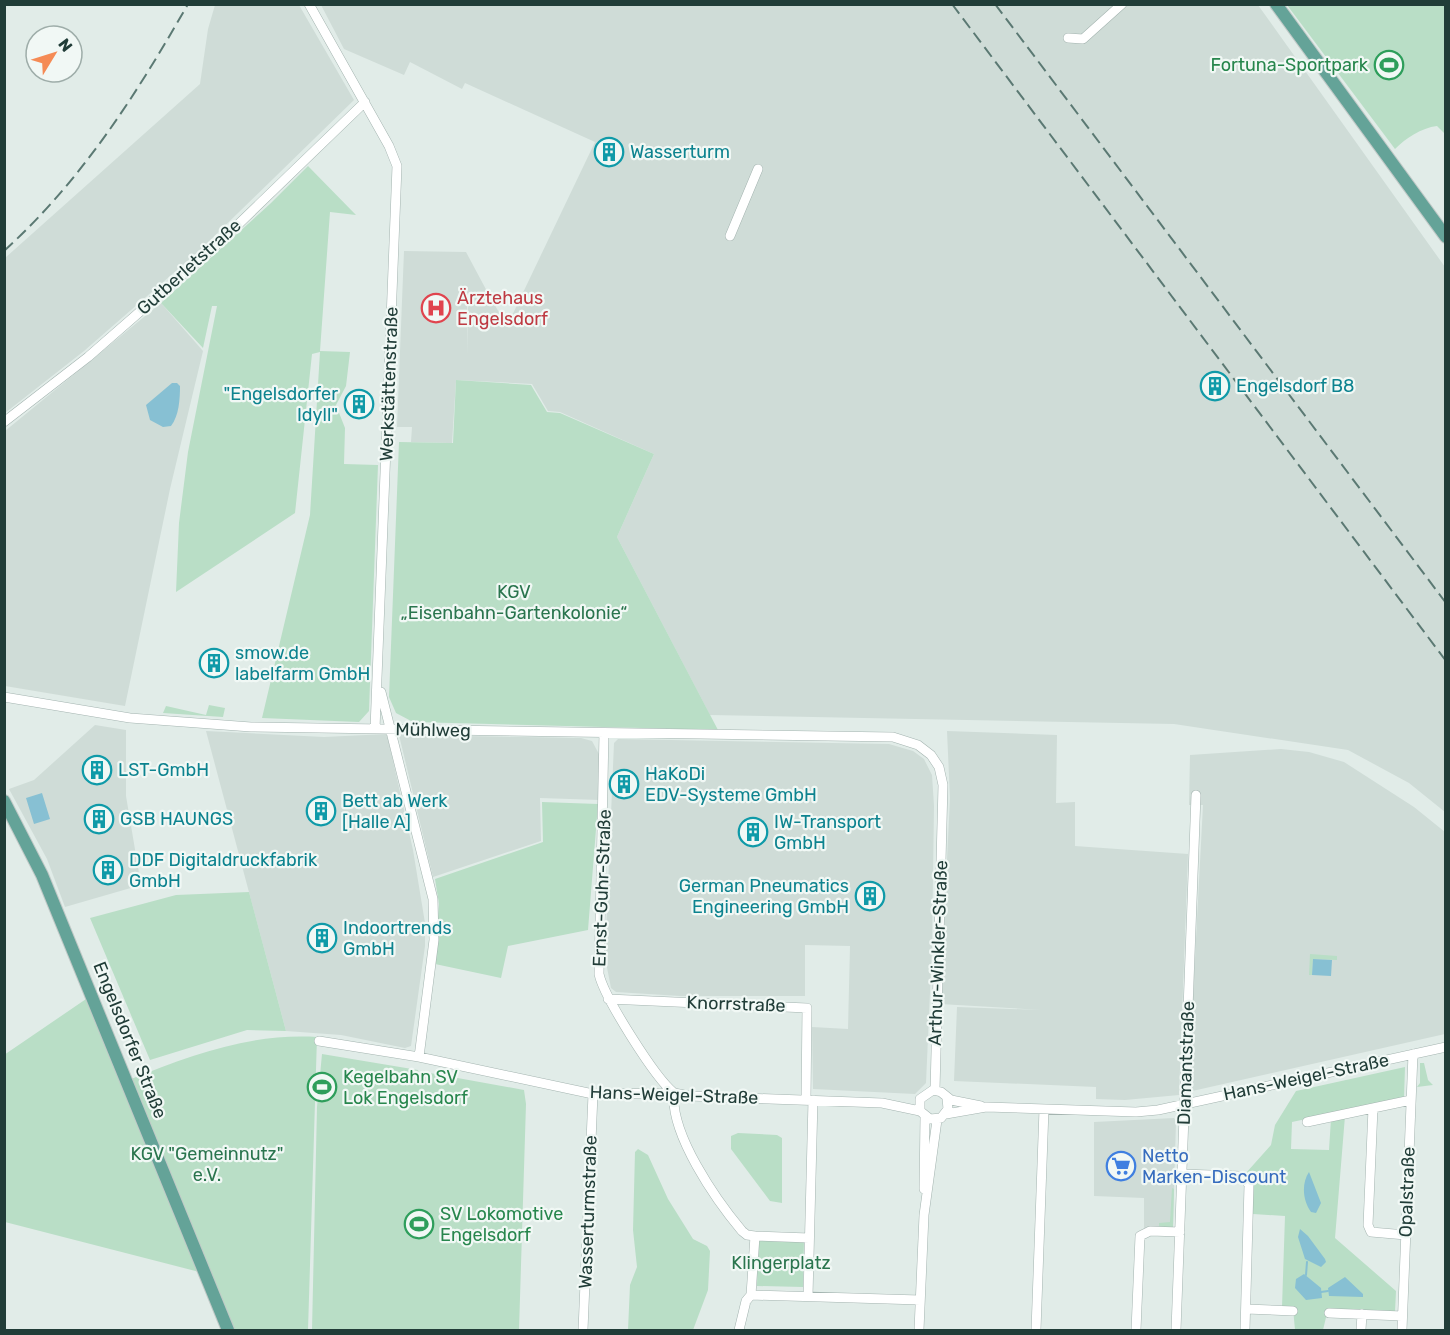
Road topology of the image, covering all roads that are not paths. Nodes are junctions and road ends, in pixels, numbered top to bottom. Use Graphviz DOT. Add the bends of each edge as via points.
graph roads {
  1 [pos="309,4"];
  2 [pos="1122,4"];
  3 [pos="1276,4"];
  4 [pos="1068,38"];
  5 [pos="364,102"];
  6 [pos="758,169"];
  7 [pos="730,236"];
  8 [pos="1446,237"];
  9 [pos="4,422"];
  10 [pos="379,674"];
  11 [pos="4,697"];
  12 [pos="375,729"];
  13 [pos="390,729"];
  14 [pos="604,733"];
  15 [pos="862,736"];
  16 [pos="1196,795"];
  17 [pos="4,801"];
  18 [pos="608,999"];
  19 [pos="319,1041"];
  20 [pos="1446,1047"];
  21 [pos="1413,1054"];
  22 [pos="419,1057"];
  23 [pos="935,1090"];
  24 [pos="674,1093"];
  25 [pos="593,1094"];
  26 [pos="921,1096"];
  27 [pos="947,1098"];
  28 [pos="810,1100"];
  29 [pos="1411,1100"];
  30 [pos="890,1104"];
  31 [pos="1185,1104"];
  32 [pos="986,1107"];
  33 [pos="1373,1108"];
  34 [pos="1044,1109"];
  35 [pos="923,1114"];
  36 [pos="946,1114"];
  37 [pos="937,1120"];
  38 [pos="1306,1122"];
  39 [pos="1182,1174"];
  40 [pos="924,1215"];
  41 [pos="1180,1232"];
  42 [pos="1406,1235"];
  43 [pos="755,1236"];
  44 [pos="809,1238"];
  45 [pos="751,1295"];
  46 [pos="808,1296"];
  47 [pos="920,1300"];
  48 [pos="1246,1308"];
  49 [pos="1293,1311"];
  50 [pos="1329,1313"];
  51 [pos="1362,1314"];
  52 [pos="1402,1317"];
  53 [pos="228,1330"];
  54 [pos="583,1330"];
  55 [pos="739,1330"];
  56 [pos="919,1330"];
  57 [pos="1036,1330"];
  58 [pos="1136,1330"];
  59 [pos="1176,1330"];
  60 [pos="1245,1330"];
  61 [pos="1361,1330"];
  62 [pos="1402,1330"];
  1 -- 5 [label="street, Werkstättenstraße"];
  2 -- 4 [label="street" via="1083,39"];
  3 -- 8 [label="main road"];
  5 -- 9 [label="street, Gutberletstraße" via="222,240 88,357"];
  5 -- 10 [label="street, Werkstättenstraße" via="397,166"];
  6 -- 7 [label="street"];
  10 -- 12 [label="street, Werkstättenstraße"];
  10 -- 13 [label="street, Werkstättenstraße"];
  11 -- 12 [label="street, Mühlweg" via="150,720"];
  12 -- 13 [label="street, Mühlweg"];
  13 -- 14 [label="street, Mühlweg"];
  13 -- 22 [label="street, Werkstättenstraße" via="433,899 434,940"];
  14 -- 15 [label="street, Mühlweg"];
  14 -- 18 [label="street, Ernst-Guhr-Straße" via="599,974"];
  15 -- 23 [label="street, Arthur-Winkler-Straße" via="906,740 931,755 943,785"];
  16 -- 31 [label="street, Diamantstraße"];
  17 -- 53 [label="main road, Engelsdorfer Straße" via="42,875"];
  18 -- 24 [label="street, Ernst-Guhr-Straße"];
  18 -- 28 [label="street, Knorrstraße" via="807,1008"];
  19 -- 22 [label="street, Hans-Weigel-Straße"];
  20 -- 21 [label="street, Hans-Weigel-Straße"];
  21 -- 29 [label="street, Opalstraße"];
  21 -- 31 [label="street, Hans-Weigel-Straße"];
  22 -- 25 [label="street, Hans-Weigel-Straße"];
  23 -- 26 [label="street"];
  23 -- 27 [label="street"];
  24 -- 25 [label="street, Hans-Weigel-Straße"];
  24 -- 28 [label="street, Hans-Weigel-Straße"];
  24 -- 43 [label="street" via="677,1119 709,1185 742,1231"];
  25 -- 54 [label="street, Wasserturmstraße"];
  26 -- 30 [label="street, Hans-Weigel-Straße"];
  26 -- 35 [label="street"];
  27 -- 32 [label="street, Hans-Weigel-Straße"];
  27 -- 36 [label="street"];
  28 -- 30 [label="street, Hans-Weigel-Straße"];
  28 -- 44 [label="street"];
  29 -- 33 [label="street"];
  29 -- 42 [label="street, Opalstraße"];
  30 -- 35 [label="street, Hans-Weigel-Straße"];
  31 -- 34 [label="street, Hans-Weigel-Straße" via="1136,1112"];
  31 -- 39 [label="street, Diamantstraße"];
  32 -- 34 [label="street, Hans-Weigel-Straße"];
  32 -- 36 [label="street, Hans-Weigel-Straße"];
  33 -- 38 [label="street"];
  33 -- 42 [label="street" via="1368,1225 1378,1235"];
  34 -- 57 [label="street"];
  35 -- 37 [label="street"];
  35 -- 40 [label="street"];
  36 -- 37 [label="street"];
  37 -- 40 [label="street"];
  39 -- 41 [label="street, Diamantstraße"];
  39 -- 48 [label="street" via="1239,1176 1249,1185"];
  40 -- 47 [label="street"];
  41 -- 58 [label="street" via="1150,1231 1140,1236"];
  41 -- 59 [label="street, Diamantstraße"];
  42 -- 52 [label="street, Opalstraße"];
  43 -- 44 [label="street"];
  43 -- 45 [label="street"];
  44 -- 46 [label="street"];
  45 -- 46 [label="street"];
  45 -- 55 [label="street"];
  46 -- 47 [label="street"];
  47 -- 56 [label="street"];
  48 -- 49 [label="street"];
  48 -- 60 [label="street"];
  50 -- 51 [label="street"];
  51 -- 52 [label="street"];
  51 -- 61 [label="street"];
  52 -- 62 [label="street, Opalstraße"];
}
